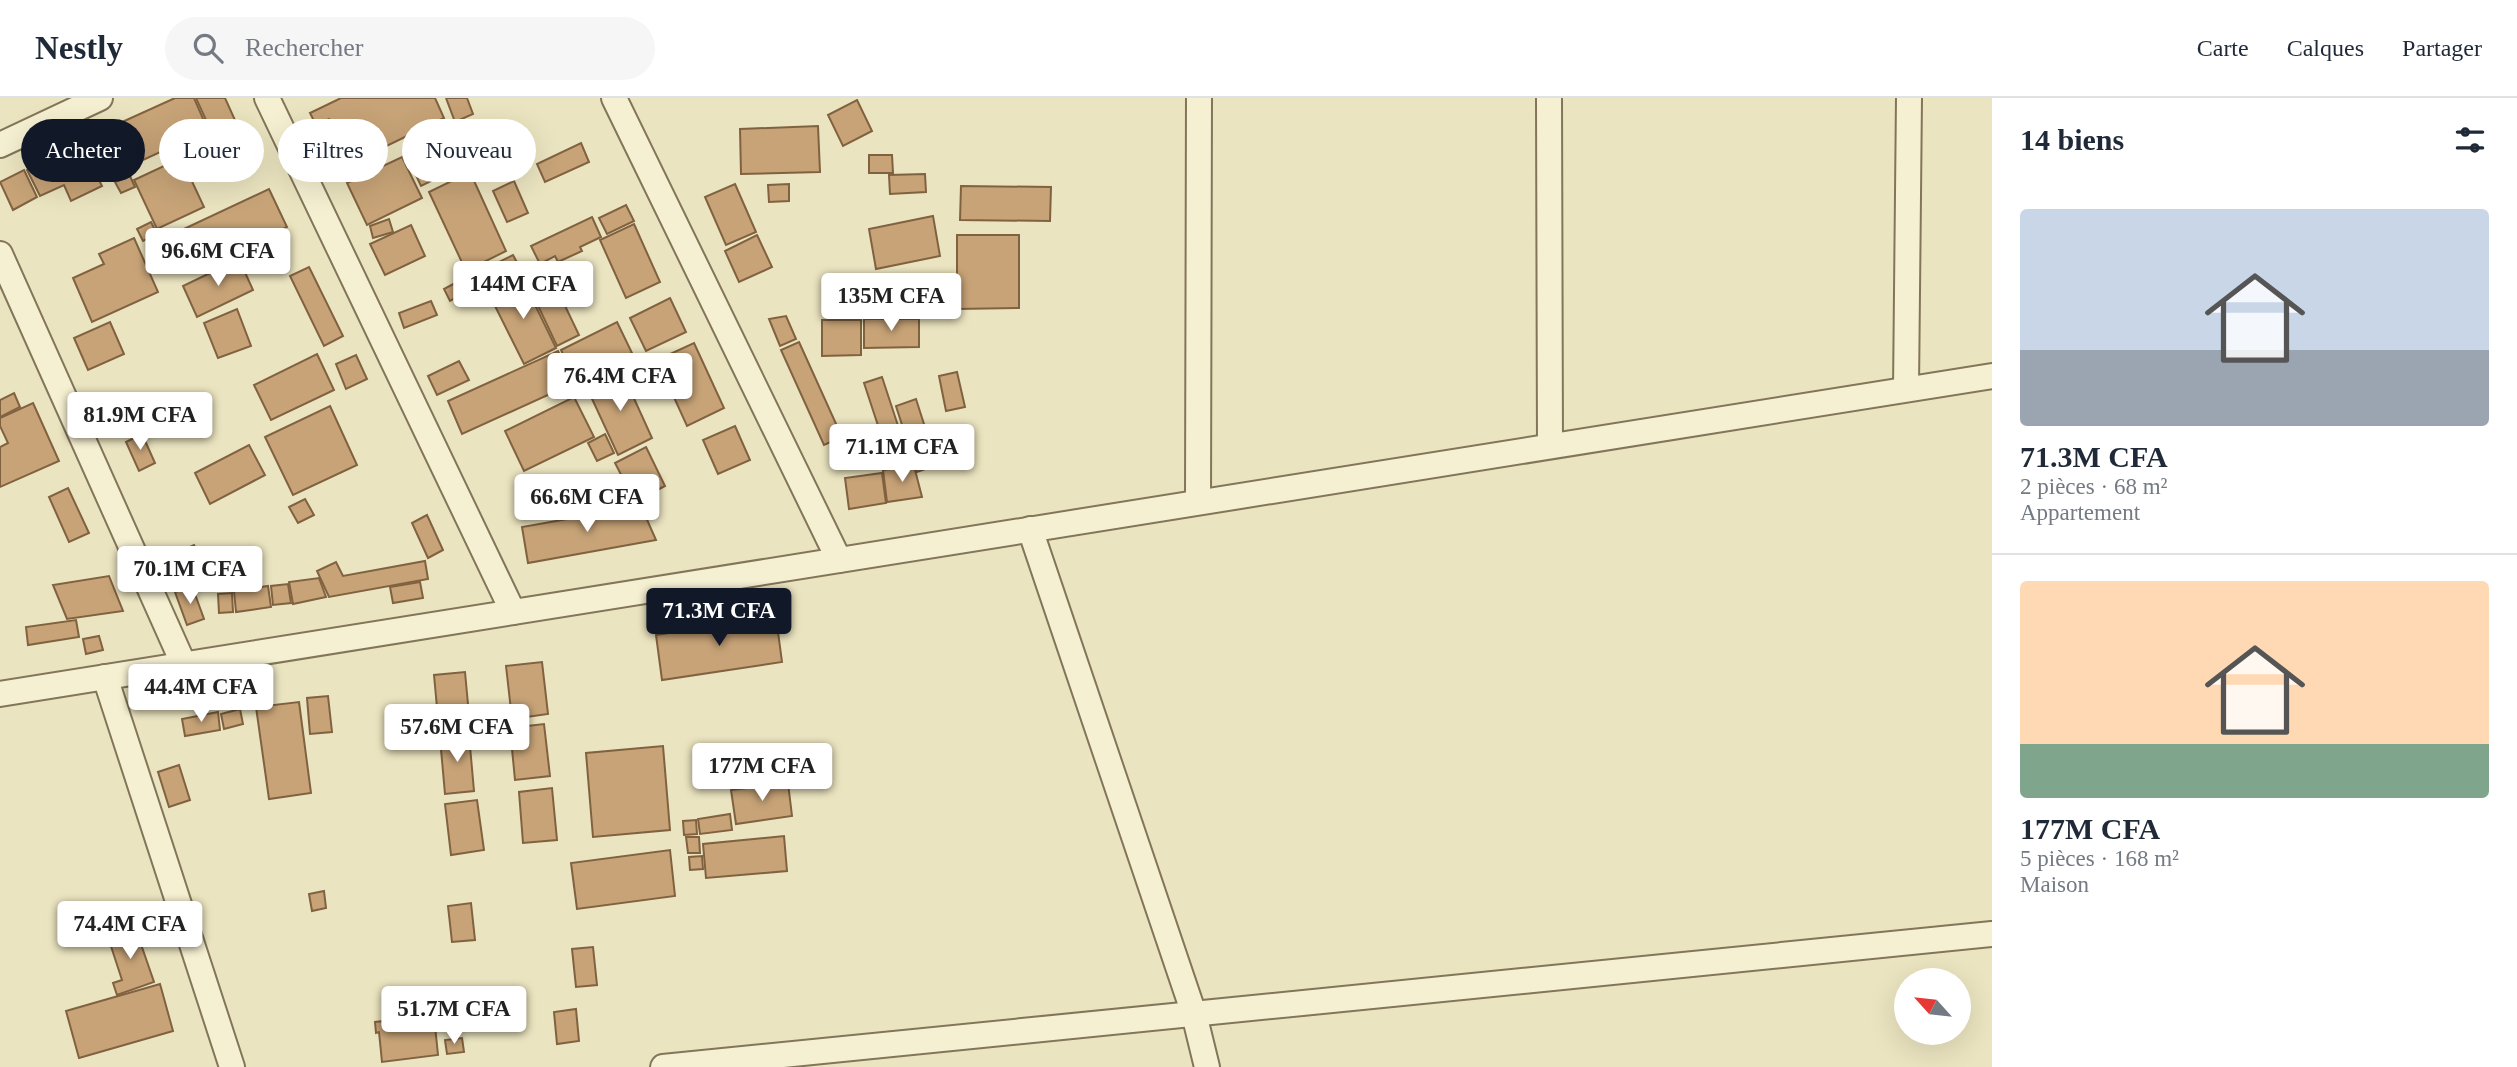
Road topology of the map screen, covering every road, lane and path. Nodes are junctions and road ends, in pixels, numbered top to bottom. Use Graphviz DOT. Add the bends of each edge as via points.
graph roads {
  1 [pos="100,98"];
  2 [pos="267,98"];
  3 [pos="614,98"];
  4 [pos="1199,98"];
  5 [pos="1549,98"];
  6 [pos="1909,98"];
  7 [pos="0,145"];
  8 [pos="0,254"];
  9 [pos="1992,376"];
  10 [pos="1906,389"];
  11 [pos="1550,446"];
  12 [pos="1198,502"];
  13 [pos="1030,529"];
  14 [pos="839,559"];
  15 [pos="513,612"];
  16 [pos="184,664"];
  17 [pos="105,677"];
  18 [pos="0,694"];
  19 [pos="1992,934"];
  20 [pos="1194,1014"];
  21 [pos="232,1067"];
  22 [pos="663,1067"];
  23 [pos="1207,1067"];
  1 -- 7 [label="street"];
  2 -- 15 [label="street"];
  3 -- 14 [label="street"];
  4 -- 12 [label="street"];
  5 -- 11 [label="street"];
  6 -- 10 [label="street"];
  8 -- 16 [label="street"];
  9 -- 10 [label="street"];
  10 -- 11 [label="street"];
  11 -- 12 [label="street"];
  12 -- 13 [label="street"];
  13 -- 14 [label="street"];
  13 -- 20 [label="street"];
  14 -- 15 [label="street"];
  15 -- 16 [label="street"];
  16 -- 17 [label="street"];
  17 -- 18 [label="street"];
  17 -- 21 [label="street"];
  19 -- 20 [label="street"];
  20 -- 22 [label="street"];
  20 -- 23 [label="street"];
}
